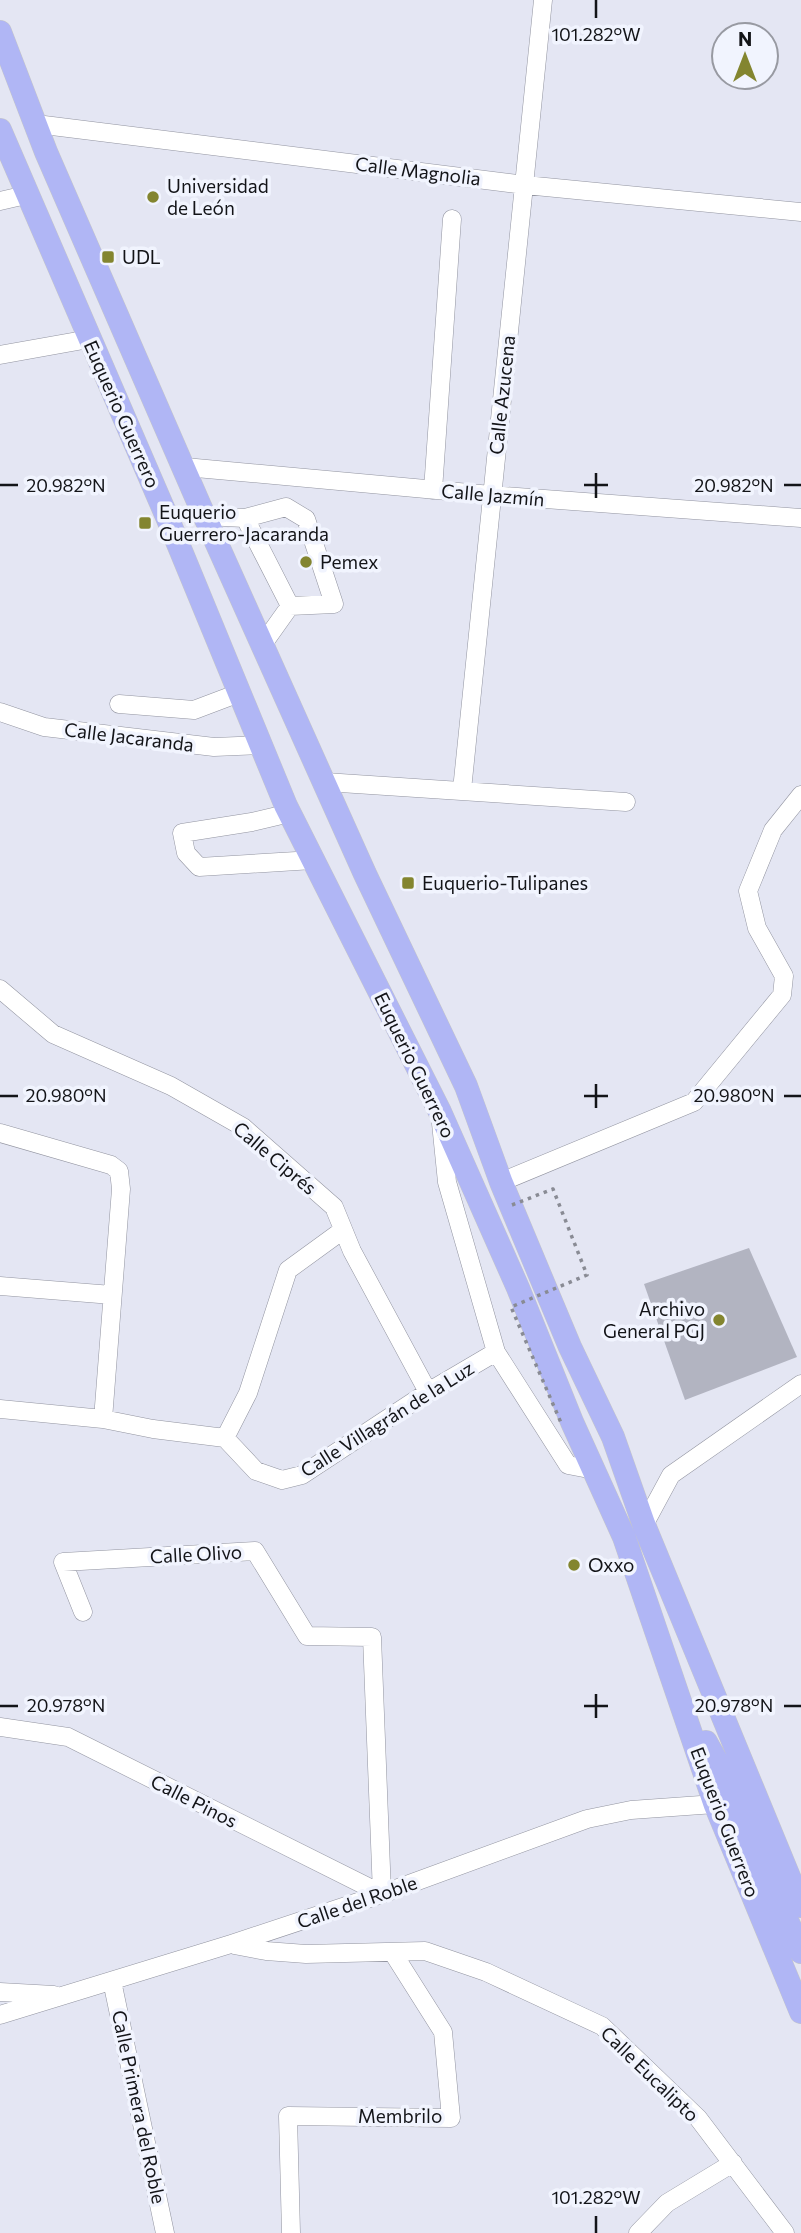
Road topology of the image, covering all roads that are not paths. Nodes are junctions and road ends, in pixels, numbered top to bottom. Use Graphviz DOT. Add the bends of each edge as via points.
graph roads {
  1 [pos="543,0"];
  2 [pos="0,32"];
  3 [pos="36,124"];
  4 [pos="0,130"];
  5 [pos="525,185"];
  6 [pos="26,195"];
  7 [pos="0,201"];
  8 [pos="801,212"];
  9 [pos="452,219"];
  10 [pos="89,339"];
  11 [pos="0,355"];
  12 [pos="185,467"];
  13 [pos="433,490"];
  14 [pos="491,495"];
  15 [pos="205,516"];
  16 [pos="246,518"];
  17 [pos="801,518"];
  18 [pos="290,606"];
  19 [pos="263,644"];
  20 [pos="239,693"];
  21 [pos="119,704"];
  22 [pos="0,712"];
  23 [pos="261,745"];
  24 [pos="325,782"];
  25 [pos="463,790"];
  26 [pos="801,795"];
  27 [pos="626,802"];
  28 [pos="290,813"];
  29 [pos="313,860"];
  30 [pos="0,989"];
  31 [pos="440,1112"];
  32 [pos="0,1133"];
  33 [pos="501,1182"];
  34 [pos="343,1230"];
  35 [pos="0,1286"];
  36 [pos="112,1295"];
  37 [pos="496,1352"];
  38 [pos="801,1384"];
  39 [pos="428,1392"];
  40 [pos="0,1409"];
  41 [pos="103,1419"];
  42 [pos="225,1438"];
  43 [pos="594,1470"];
  44 [pos="644,1525"];
  45 [pos="83,1612"];
  46 [pos="678,1694"];
  47 [pos="0,1727"];
  48 [pos="715,1804"];
  49 [pos="382,1894"];
  50 [pos="801,1906"];
  51 [pos="231,1944"];
  52 [pos="801,1952"];
  53 [pos="393,1953"];
  54 [pos="112,1981"];
  55 [pos="0,1992"];
  56 [pos="68,1996"];
  57 [pos="801,2012"];
  58 [pos="0,2015"];
  59 [pos="733,2163"];
  60 [pos="165,2233"];
  61 [pos="291,2233"];
  62 [pos="638,2233"];
  63 [pos="785,2233"];
  1 -- 5 [label="street, Calle Azucena"];
  2 -- 3 [label="main road, Euquerio Guerrero"];
  3 -- 5 [label="street, Calle Magnolia"];
  3 -- 12 [label="main road, Euquerio Guerrero"];
  4 -- 6 [label="main road, Euquerio Guerrero"];
  5 -- 8 [label="street, Calle Magnolia"];
  5 -- 14 [label="street, Calle Azucena"];
  6 -- 7 [label="street"];
  6 -- 10 [label="main road, Euquerio Guerrero"];
  9 -- 13 [label="street"];
  10 -- 11 [label="street"];
  10 -- 20 [label="main road, Euquerio Guerrero"];
  12 -- 13 [label="street, Calle Jazmín"];
  12 -- 15 [label="main road, Euquerio Guerrero"];
  13 -- 14 [label="street, Calle Jazmín"];
  14 -- 17 [label="street, Calle Jazmín"];
  14 -- 25 [label="street, Calle Azucena"];
  15 -- 16 [label="street"];
  15 -- 19 [label="main road, Euquerio Guerrero"];
  16 -- 18 [label="street"];
  16 -- 18 [label="street" via="286,507 306,519 334,604"];
  18 -- 19 [label="street"];
  19 -- 24 [label="main road, Euquerio Guerrero"];
  20 -- 21 [label="street" via="194,710"];
  20 -- 23 [label="main road, Euquerio Guerrero"];
  22 -- 23 [label="street, Calle Jacaranda" via="44,727 214,747"];
  23 -- 28 [label="main road, Euquerio Guerrero"];
  24 -- 25 [label="street"];
  24 -- 33 [label="main road, Euquerio Guerrero" via="467,1086"];
  25 -- 27 [label="street"];
  26 -- 33 [label="street" via="774,830 748,891 757,928 784,976 782,995 694,1102"];
  28 -- 29 [label="main road, Euquerio Guerrero"];
  28 -- 29 [label="street" via="182,833 186,853 199,867"];
  29 -- 31 [label="main road, Euquerio Guerrero"];
  30 -- 34 [label="street, Calle Ciprés" via="53,1034 171,1086 243,1127 334,1207"];
  31 -- 37 [label="street" via="447,1182"];
  31 -- 43 [label="main road, Euquerio Guerrero"];
  32 -- 36 [label="street" via="119,1171"];
  33 -- 44 [label="main road, Euquerio Guerrero" via="613,1437"];
  34 -- 39 [label="street, Calle Ciprés"];
  34 -- 42 [label="street" via="288,1270 248,1393"];
  35 -- 36 [label="street"];
  36 -- 41 [label="street"];
  37 -- 39 [label="street, Calle Villagrán de la Luz"];
  37 -- 43 [label="street" via="568,1465"];
  38 -- 44 [label="street" via="671,1475"];
  39 -- 42 [label="street, Calle Villagrán de la Luz" via="302,1475 282,1480 256,1471"];
  40 -- 41 [label="street"];
  41 -- 42 [label="street"];
  43 -- 46 [label="main road, Euquerio Guerrero" via="624,1537"];
  44 -- 50 [label="main road, Euquerio Guerrero"];
  45 -- 49 [label="street, Calle Olivo" via="63,1562 255,1550 307,1636 372,1637"];
  46 -- 48 [label="main road, Euquerio Guerrero"];
  46 -- 52 [label="main road" via="716,1760"];
  47 -- 49 [label="street, Calle Pinos" via="68,1737"];
  48 -- 49 [label="street, Calle del Roble" via="587,1818"];
  48 -- 57 [label="main road, Euquerio Guerrero"];
  49 -- 51 [label="street, Calle del Roble"];
  51 -- 53 [label="street, Calle Eucalipto" via="306,1954"];
  51 -- 54 [label="street, Calle del Roble"];
  53 -- 59 [label="street, Calle Eucalipto" via="425,1951 486,1972 602,2026 698,2118"];
  53 -- 61 [label="street, Membrilo" via="443,2032 451,2118 288,2116"];
  54 -- 56 [label="street, Calle del Roble"];
  54 -- 60 [label="street, Calle Primera del Roble"];
  55 -- 56 [label="street"];
  56 -- 58 [label="street, Calle del Roble"];
  59 -- 62 [label="street" via="667,2203"];
  59 -- 63 [label="street, Calle Eucalipto"];
}
